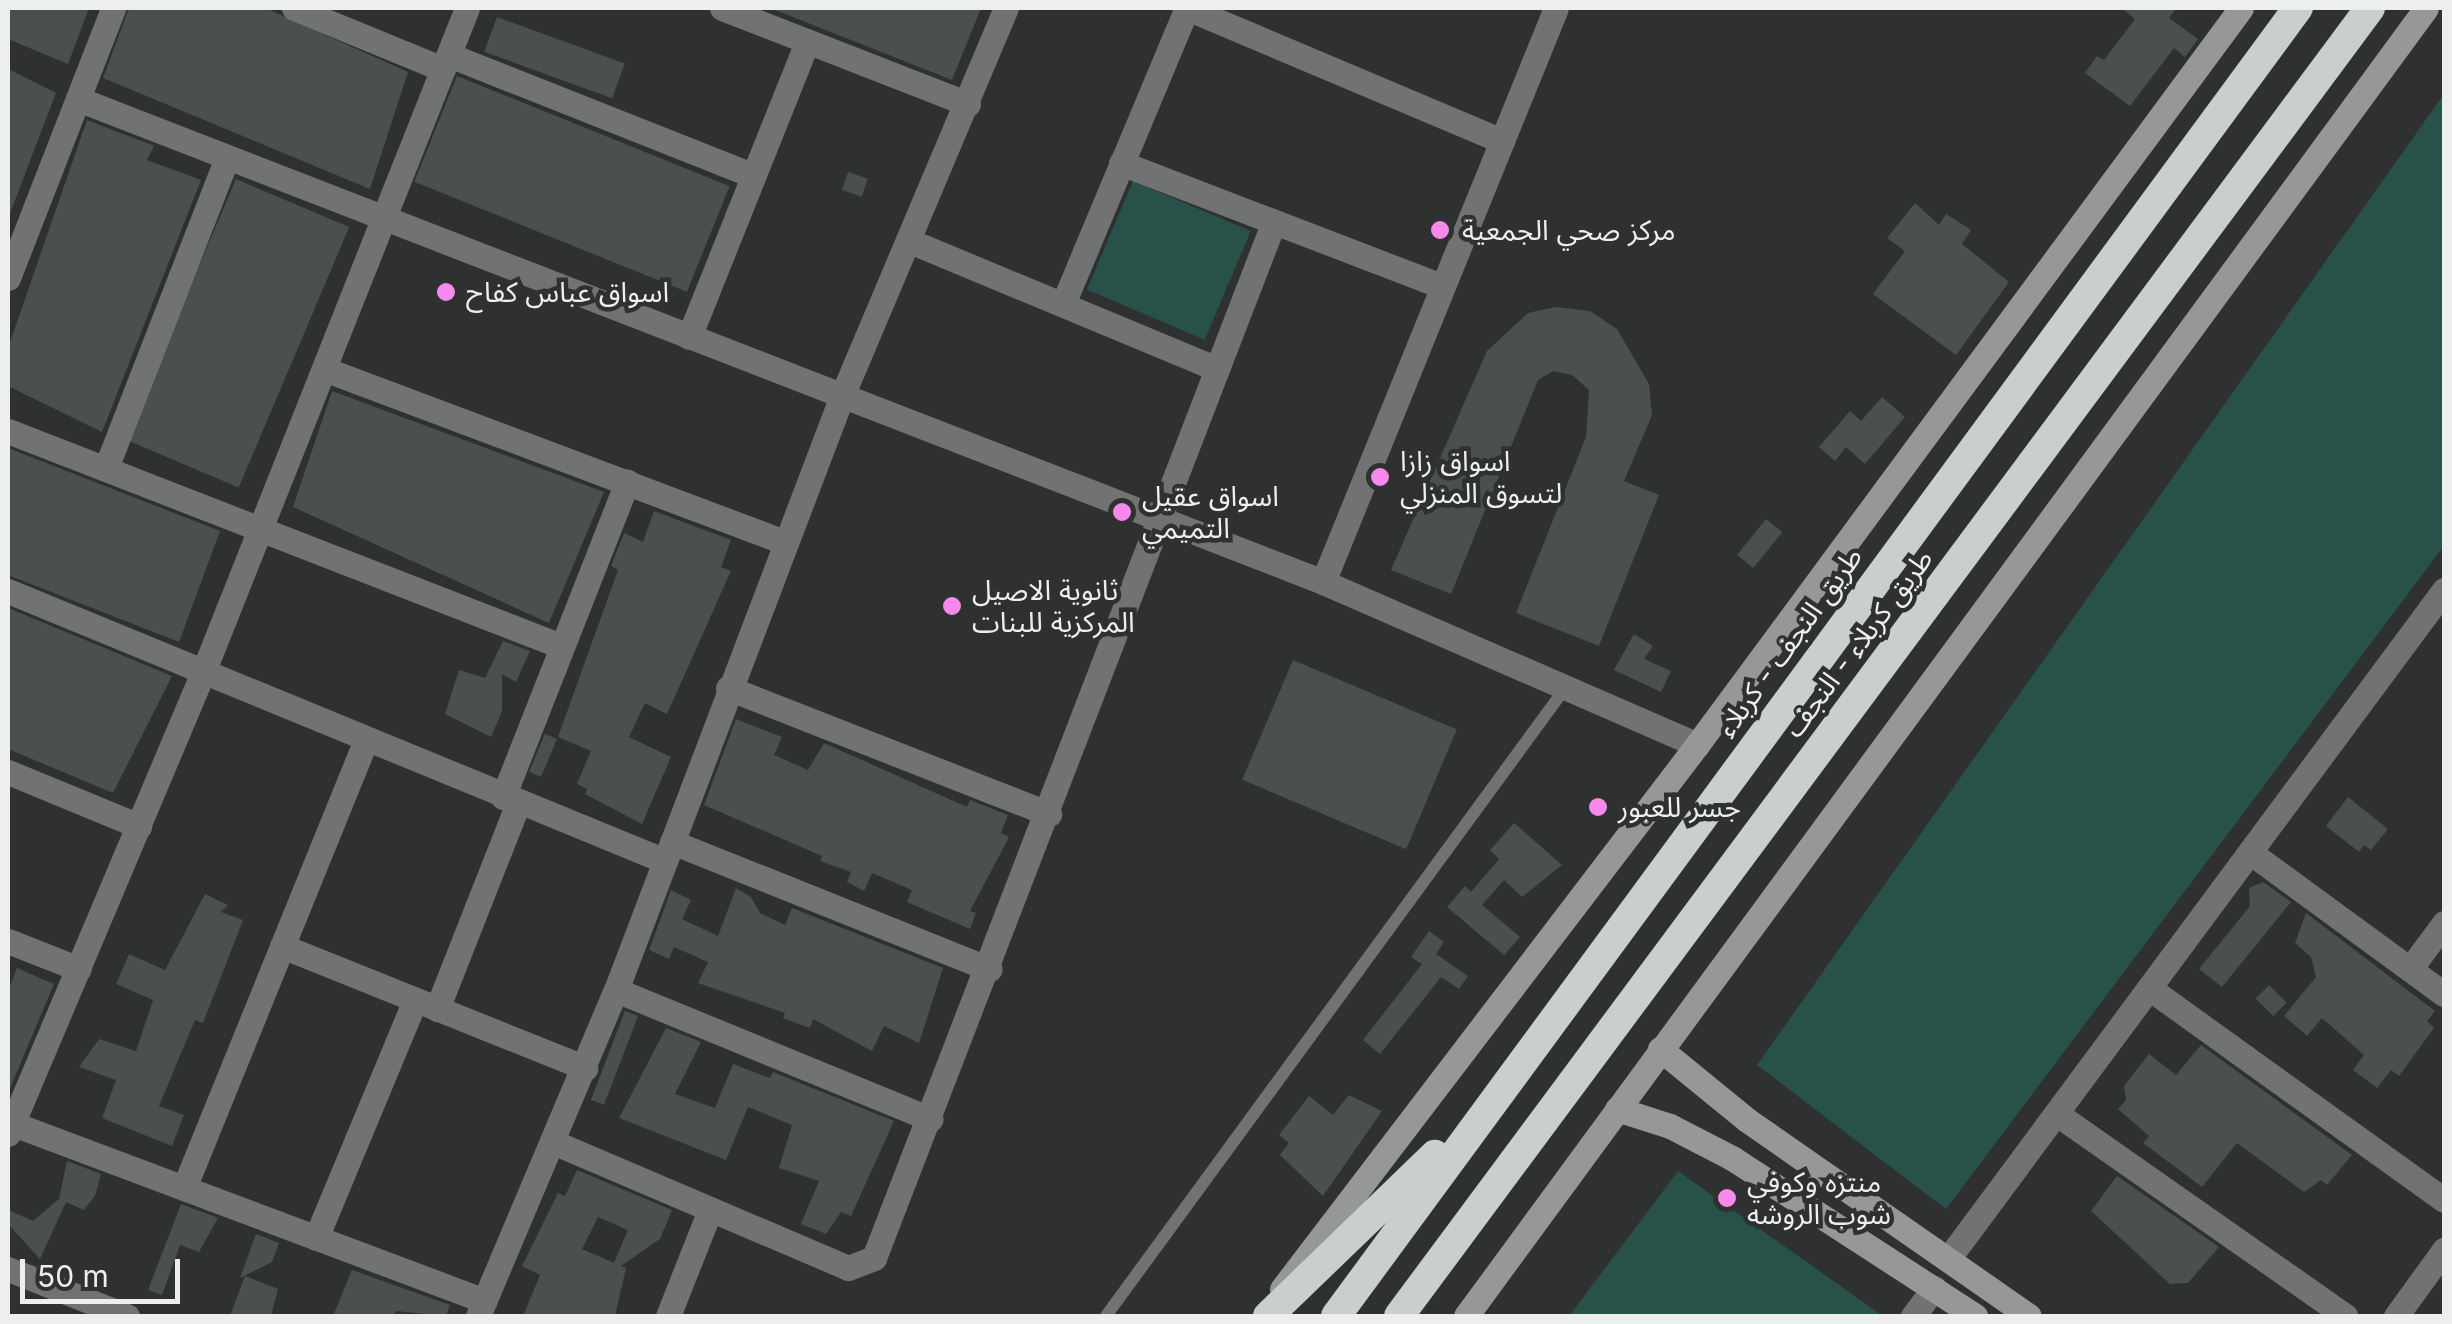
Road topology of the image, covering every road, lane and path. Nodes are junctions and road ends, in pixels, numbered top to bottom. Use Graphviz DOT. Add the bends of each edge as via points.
graph roads {
  1 [pos="113,8"];
  2 [pos="294,8"];
  3 [pos="467,8"];
  4 [pos="722,8"];
  5 [pos="1006,8"];
  6 [pos="1187,8"];
  7 [pos="1556,8"];
  8 [pos="2240,8"];
  9 [pos="2298,8"];
  10 [pos="2370,8"];
  11 [pos="2426,8"];
  12 [pos="806,44"];
  13 [pos="446,62"];
  14 [pos="78,99"];
  15 [pos="968,104"];
  16 [pos="1502,140"];
  17 [pos="227,158"];
  18 [pos="1120,163"];
  19 [pos="752,176"];
  20 [pos="383,220"];
  21 [pos="1273,224"];
  22 [pos="912,242"];
  23 [pos="13,249"];
  24 [pos="8,278"];
  25 [pos="1442,286"];
  26 [pos="1063,304"];
  27 [pos="689,338"];
  28 [pos="324,368"];
  29 [pos="1217,368"];
  30 [pos="842,396"];
  31 [pos="8,431"];
  32 [pos="106,468"];
  33 [pos="627,482"];
  34 [pos="1158,519"];
  35 [pos="261,526"];
  36 [pos="786,542"];
  37 [pos="1323,582"];
  38 [pos="2444,590"];
  39 [pos="8,591"];
  40 [pos="561,646"];
  41 [pos="204,670"];
  42 [pos="1566,687"];
  43 [pos="728,688"];
  44 [pos="366,739"];
  45 [pos="1697,745"];
  46 [pos="8,772"];
  47 [pos="511,800"];
  48 [pos="1049,814"];
  49 [pos="139,826"];
  50 [pos="668,851"];
  51 [pos="2251,853"];
  52 [pos="2444,924"];
  53 [pos="8,941"];
  54 [pos="282,946"];
  55 [pos="79,969"];
  56 [pos="990,969"];
  57 [pos="2410,969"];
  58 [pos="2148,988"];
  59 [pos="616,990"];
  60 [pos="2444,994"];
  61 [pos="426,1004"];
  62 [pos="1660,1048"];
  63 [pos="585,1068"];
  64 [pos="1491,1101"];
  65 [pos="1617,1109"];
  66 [pos="2057,1114"];
  67 [pos="931,1119"];
  68 [pos="1748,1120"];
  69 [pos="9,1127"];
  70 [pos="552,1142"];
  71 [pos="1732,1158"];
  72 [pos="184,1188"];
  73 [pos="2444,1200"];
  74 [pos="710,1210"];
  75 [pos="316,1238"];
  76 [pos="2444,1250"];
  77 [pos="1948,1259"];
  78 [pos="8,1269"];
  79 [pos="1934,1288"];
  80 [pos="481,1309"];
  81 [pos="124,1316"];
  82 [pos="668,1316"];
  83 [pos="1106,1316"];
  84 [pos="1264,1316"];
  85 [pos="1336,1316"];
  86 [pos="1398,1316"];
  87 [pos="1466,1316"];
  88 [pos="1914,1316"];
  89 [pos="1974,1316"];
  90 [pos="2029,1316"];
  91 [pos="2345,1316"];
  92 [pos="2396,1316"];
  1 -- 14 [label="street"];
  2 -- 13 [label="street"];
  3 -- 13 [label="street"];
  4 -- 12 [label="street"];
  5 -- 15 [label="street"];
  6 -- 16 [label="street"];
  6 -- 18 [label="street"];
  7 -- 16 [label="street"];
  8 -- 45 [label="main road"];
  9 -- 64 [label="highway, طريق النجف - کربلاء"];
  10 -- 86 [label="highway, طريق کربلاء - النجف"];
  11 -- 62 [label="main road"];
  12 -- 15 [label="street"];
  12 -- 19 [label="street"];
  13 -- 19 [label="street"];
  13 -- 20 [label="street"];
  14 -- 17 [label="street"];
  14 -- 23 [label="street"];
  15 -- 22 [label="street"];
  16 -- 25 [label="street"];
  17 -- 20 [label="street"];
  17 -- 32 [label="street"];
  18 -- 21 [label="street"];
  18 -- 26 [label="street"];
  19 -- 27 [label="street"];
  20 -- 27 [label="street"];
  20 -- 28 [label="street"];
  21 -- 25 [label="street"];
  21 -- 29 [label="street"];
  22 -- 26 [label="street"];
  22 -- 30 [label="street"];
  23 -- 24 [label="street"];
  25 -- 37 [label="street"];
  26 -- 29 [label="street"];
  27 -- 30 [label="street"];
  28 -- 33 [label="street"];
  28 -- 35 [label="street"];
  29 -- 34 [label="street"];
  30 -- 34 [label="street"];
  30 -- 36 [label="street"];
  31 -- 32 [label="street"];
  32 -- 35 [label="street"];
  33 -- 36 [label="street"];
  33 -- 40 [label="street"];
  34 -- 37 [label="street"];
  34 -- 48 [label="street"];
  35 -- 40 [label="street"];
  35 -- 41 [label="street"];
  36 -- 43 [label="street"];
  37 -- 42 [label="street"];
  38 -- 51 [label="street"];
  39 -- 41 [label="street"];
  40 -- 47 [label="street"];
  41 -- 44 [label="street"];
  41 -- 49 [label="street"];
  42 -- 45 [label="street"];
  42 -- 83 [label="lane"];
  43 -- 48 [label="street"];
  43 -- 50 [label="street"];
  44 -- 47 [label="street"];
  44 -- 54 [label="street"];
  45 -- 84 [label="main road"];
  46 -- 49 [label="street"];
  47 -- 50 [label="street"];
  47 -- 61 [label="street"];
  48 -- 56 [label="street"];
  49 -- 55 [label="street"];
  50 -- 56 [label="street"];
  50 -- 59 [label="street"];
  51 -- 57 [label="street"];
  51 -- 58 [label="street"];
  52 -- 57 [label="street"];
  53 -- 55 [label="street"];
  54 -- 61 [label="street"];
  54 -- 72 [label="street"];
  55 -- 69 [label="street"];
  56 -- 67 [label="street"];
  57 -- 60 [label="street"];
  58 -- 66 [label="street"];
  58 -- 73 [label="street"];
  59 -- 63 [label="street"];
  59 -- 67 [label="street"];
  61 -- 63 [label="street"];
  61 -- 75 [label="street"];
  62 -- 65 [label="main road"];
  62 -- 68 [label="main road"];
  63 -- 70 [label="street"];
  64 -- 84 [label="highway"];
  64 -- 85 [label="highway, طريق النجف - کربلاء"];
  65 -- 71 [label="main road" via="1670,1126"];
  65 -- 87 [label="main road"];
  66 -- 77 [label="street"];
  66 -- 91 [label="street"];
  67 -- 74 [label="street" via="880,1245 862,1266 848,1268"];
  68 -- 71 [label="main road" via="1736,1121 1723,1138"];
  68 -- 77 [label="main road"];
  69 -- 72 [label="street"];
  70 -- 74 [label="street"];
  70 -- 80 [label="street"];
  71 -- 79 [label="main road"];
  72 -- 75 [label="street"];
  74 -- 82 [label="street"];
  75 -- 80 [label="street"];
  76 -- 92 [label="street"];
  77 -- 90 [label="main road"];
  78 -- 81 [label="street"];
  79 -- 88 [label="street"];
  79 -- 89 [label="main road"];
}
